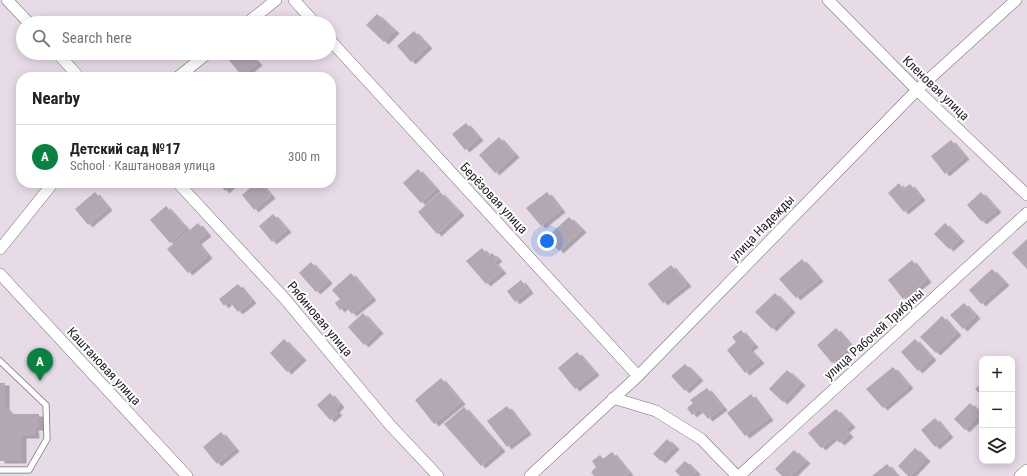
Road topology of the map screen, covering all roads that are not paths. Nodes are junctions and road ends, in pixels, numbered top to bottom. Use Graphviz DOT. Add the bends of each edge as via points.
graph roads {
  1 [pos="7,0"];
  2 [pos="276,0"];
  3 [pos="294,0"];
  4 [pos="828,0"];
  5 [pos="1016,0"];
  6 [pos="22,16"];
  7 [pos="256,16"];
  8 [pos="309,16"];
  9 [pos="336,47"];
  10 [pos="63,60"];
  11 [pos="199,60"];
  12 [pos="74,72"];
  13 [pos="184,72"];
  14 [pos="916,90"];
  15 [pos="48,188"];
  16 [pos="183,188"];
  17 [pos="1027,195"];
  18 [pos="1027,213"];
  19 [pos="0,249"];
  20 [pos="0,274"];
  21 [pos="0,360"];
  22 [pos="638,376"];
  23 [pos="613,398"];
  24 [pos="0,470"];
  25 [pos="1027,470"];
  26 [pos="187,476"];
  27 [pos="438,476"];
  28 [pos="530,476"];
  29 [pos="738,476"];
  30 [pos="1020,476"];
  1 -- 6 [label="street"];
  2 -- 7 [label="street"];
  3 -- 8 [label="street"];
  4 -- 14 [label="street, Кленовая улица"];
  5 -- 14 [label="street, улица Надежды"];
  9 -- 22 [label="street, Берёзовая улица"];
  10 -- 12 [label="street"];
  11 -- 13 [label="street"];
  14 -- 17 [label="street, Кленовая улица"];
  14 -- 22 [label="street, улица Надежды"];
  15 -- 19 [label="street"];
  16 -- 27 [label="street, Рябиновая улица" via="285,299 390,425"];
  18 -- 29 [label="street, улица Рабочей Трибуны"];
  20 -- 26 [label="street, Каштановая улица"];
  21 -- 24 [label="lane" via="46,405 47,439 29,470"];
  22 -- 23 [label="street, улица Надежды"];
  23 -- 28 [label="street, улица Надежды"];
  23 -- 29 [label="street" via="656,411 701,439"];
  25 -- 30 [label="street"];
}
